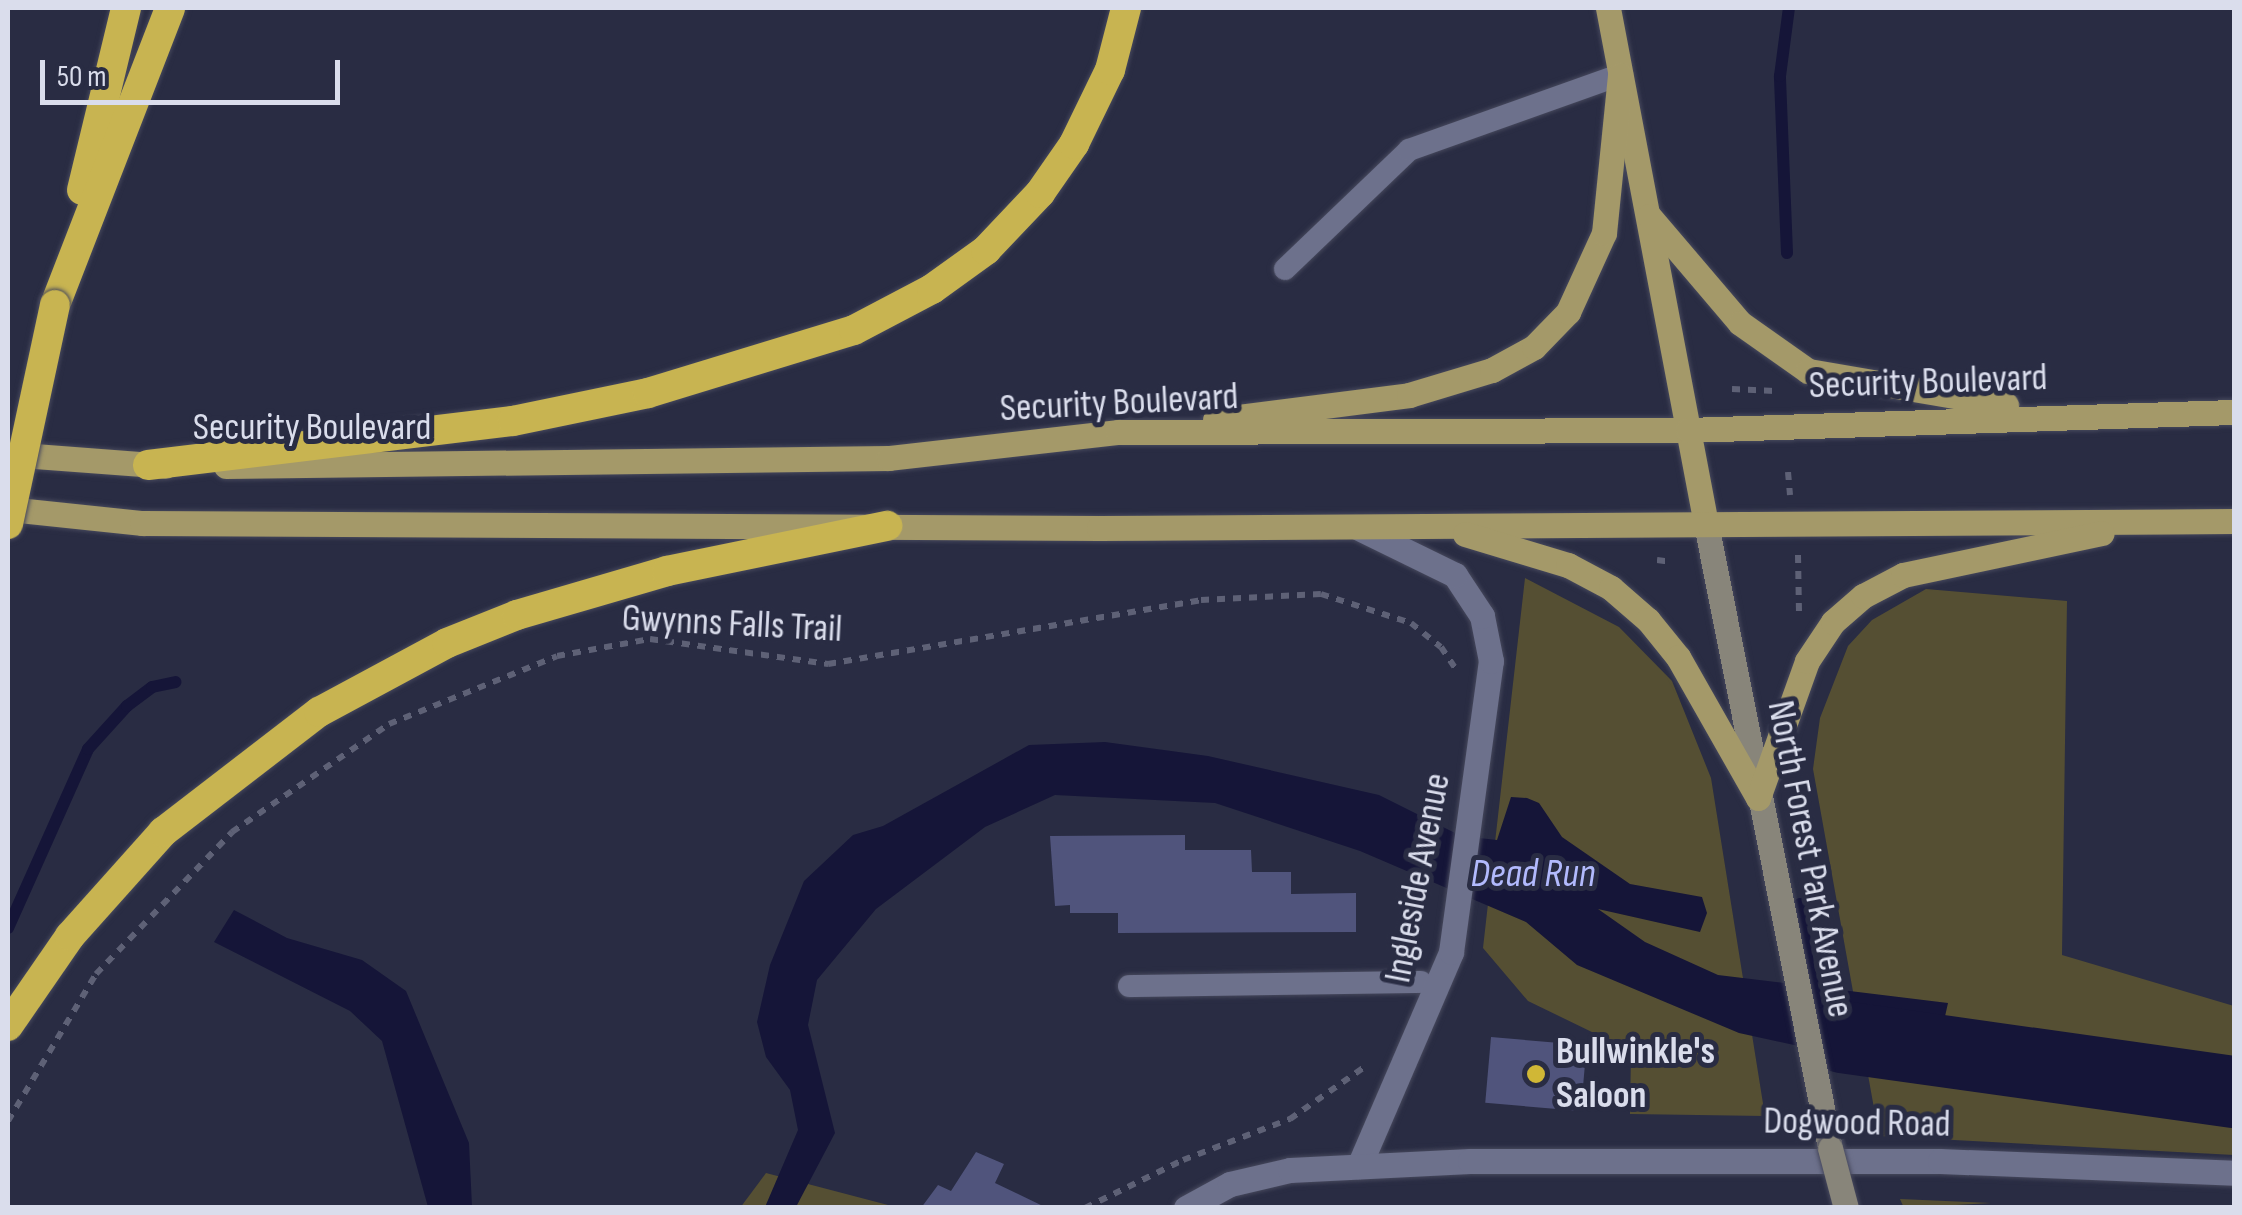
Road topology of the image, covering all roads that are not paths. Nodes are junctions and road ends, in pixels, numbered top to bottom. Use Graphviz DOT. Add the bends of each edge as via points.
graph roads {
  1 [pos="126,8"];
  2 [pos="170,8"];
  3 [pos="1126,8"];
  4 [pos="1608,8"];
  5 [pos="1620,76"];
  6 [pos="1646,212"];
  7 [pos="1286,270"];
  8 [pos="55,305"];
  9 [pos="2234,412"];
  10 [pos="2065,414"];
  11 [pos="1688,430"];
  12 [pos="1118,432"];
  13 [pos="8,454"];
  14 [pos="148,466"];
  15 [pos="8,509"];
  16 [pos="2234,521"];
  17 [pos="2155,522"];
  18 [pos="8,524"];
  19 [pos="1706,524"];
  20 [pos="887,526"];
  21 [pos="1353,526"];
  22 [pos="1438,526"];
  23 [pos="1758,798"];
  24 [pos="1430,985"];
  25 [pos="1128,986"];
  26 [pos="8,1026"];
  27 [pos="1359,1166"];
  28 [pos="2234,1174"];
  29 [pos="1186,1208"];
  30 [pos="1846,1208"];
  1 -- 8 [label="highway"];
  2 -- 8 [label="highway"];
  3 -- 14 [label="highway" via="1110,70 1074,144 1040,194 986,250 932,289 854,330 648,393 513,420"];
  4 -- 5 [label="main road"];
  5 -- 6 [label="main road"];
  5 -- 7 [label="lane" via="1409,150"];
  5 -- 12 [label="main road" via="1604,232 1575,300 1534,347 1492,370 1409,395"];
  6 -- 10 [label="main road" via="1740,323 1808,372"];
  6 -- 11 [label="main road"];
  8 -- 18 [label="highway, bridge"];
  9 -- 10 [label="main road, Security Boulevard"];
  10 -- 11 [label="main road, Security Boulevard"];
  11 -- 12 [label="main road, Security Boulevard"];
  11 -- 19 [label="main road"];
  12 -- 14 [label="main road, Security Boulevard" via="889,458"];
  13 -- 14 [label="main road, Security Boulevard"];
  15 -- 20 [label="main road" via="142,522"];
  16 -- 17 [label="main road"];
  17 -- 19 [label="main road"];
  17 -- 23 [label="main road" via="1903,575 1863,596 1833,622 1806,661"];
  19 -- 22 [label="main road"];
  19 -- 23 [label="main road, North Forest Park Avenue"];
  20 -- 21 [label="main road"];
  20 -- 26 [label="highway" via="668,571 517,615 447,643 319,712 163,832 70,936"];
  21 -- 22 [label="main road"];
  21 -- 24 [label="street, Ingleside Avenue" via="1401,543 1455,574 1470,592 1491,661 1460,900"];
  22 -- 23 [label="main road" via="1568,565 1611,588 1678,657"];
  23 -- 30 [label="main road, North Forest Park Avenue, bridge"];
  24 -- 25 [label="lane"];
  24 -- 27 [label="street, Ingleside Avenue"];
  27 -- 28 [label="street, Dogwood Road" via="1732,1158"];
  27 -- 29 [label="street, Dogwood Road" via="1290,1170 1230,1184"];
}
